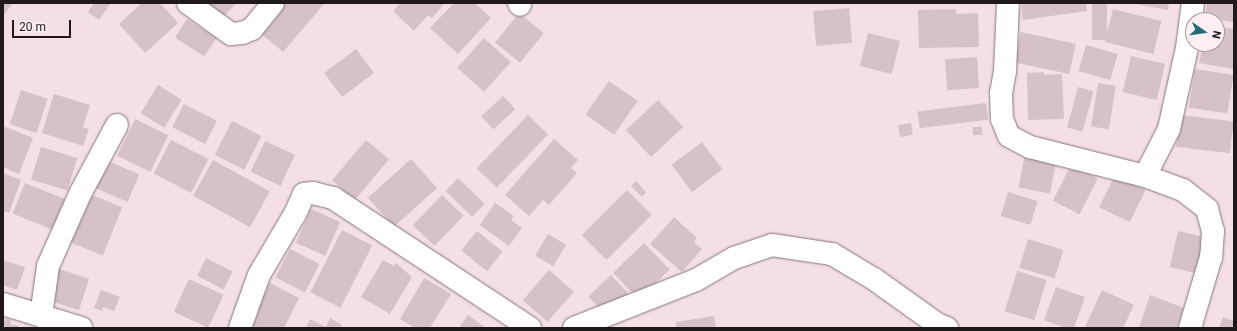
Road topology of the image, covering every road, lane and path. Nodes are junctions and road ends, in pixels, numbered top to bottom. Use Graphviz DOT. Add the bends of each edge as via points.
graph roads {
  1 [pos="188,3"];
  2 [pos="273,3"];
  3 [pos="1008,3"];
  4 [pos="1193,3"];
  5 [pos="117,125"];
  6 [pos="1145,176"];
  7 [pos="3,304"];
  8 [pos="41,316"];
  9 [pos="81,328"];
  10 [pos="240,328"];
  11 [pos="530,328"];
  12 [pos="574,328"];
  13 [pos="947,328"];
  14 [pos="1190,328"];
  1 -- 2 [label="street" via="231,34 252,29"];
  3 -- 6 [label="street" via="1005,71 1000,93 1002,119 1009,136 1030,147"];
  4 -- 6 [label="street" via="1187,48 1169,129"];
  5 -- 8 [label="street" via="81,192 48,266"];
  6 -- 14 [label="street" via="1183,190 1207,209 1213,231 1211,257"];
  7 -- 8 [label="street"];
  8 -- 9 [label="street"];
  10 -- 11 [label="street" via="259,274 304,194 313,193 334,198"];
  12 -- 13 [label="street" via="696,280 734,258 772,244 832,254 874,279 936,324"];
}
